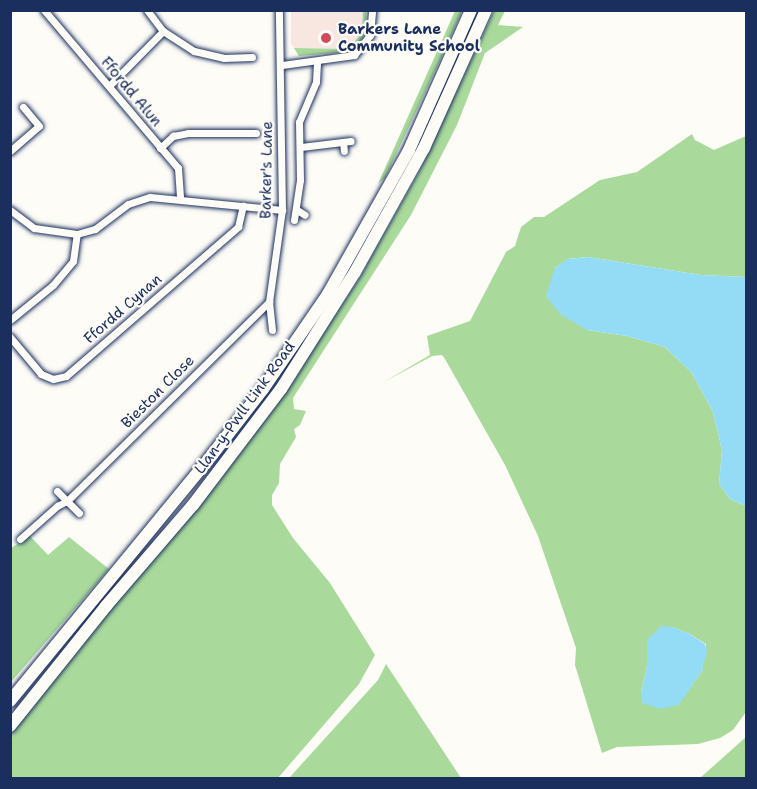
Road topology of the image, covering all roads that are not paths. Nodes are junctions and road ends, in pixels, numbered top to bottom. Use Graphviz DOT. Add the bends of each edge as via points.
graph roads {
  1 [pos="44,10"];
  2 [pos="147,10"];
  3 [pos="279,10"];
  4 [pos="372,10"];
  5 [pos="471,10"];
  6 [pos="486,10"];
  7 [pos="164,32"];
  8 [pos="252,57"];
  9 [pos="318,62"];
  10 [pos="282,65"];
  11 [pos="109,86"];
  12 [pos="23,107"];
  13 [pos="39,126"];
  14 [pos="45,132"];
  15 [pos="256,133"];
  16 [pos="351,141"];
  17 [pos="342,142"];
  18 [pos="301,147"];
  19 [pos="160,148"];
  20 [pos="10,151"];
  21 [pos="344,151"];
  22 [pos="180,198"];
  23 [pos="243,206"];
  24 [pos="10,210"];
  25 [pos="282,210"];
  26 [pos="297,210"];
  27 [pos="304,215"];
  28 [pos="294,220"];
  29 [pos="77,234"];
  30 [pos="269,302"];
  31 [pos="10,320"];
  32 [pos="272,330"];
  33 [pos="10,337"];
  34 [pos="57,490"];
  35 [pos="67,501"];
  36 [pos="78,513"];
  37 [pos="20,539"];
  38 [pos="10,701"];
  39 [pos="10,726"];
  1 -- 11 [label="street, Ffordd Alun"];
  2 -- 7 [label="street"];
  3 -- 10 [label="street, Barker's Lane"];
  4 -- 9 [label="street" via="370,35 354,55"];
  5 -- 38 [label="highway, Llan-y-Pwll Link Road" via="409,150 328,294 212,456"];
  6 -- 39 [label="highway, Llan-y-Pwll Link Road" via="424,148 355,272 281,389 193,505"];
  7 -- 8 [label="street" via="194,51 224,58"];
  7 -- 11 [label="street"];
  9 -- 10 [label="street"];
  9 -- 18 [label="street" via="316,82 299,122"];
  10 -- 25 [label="street, Barker's Lane"];
  11 -- 19 [label="street, Ffordd Alun"];
  12 -- 13 [label="street"];
  13 -- 14 [label="street"];
  13 -- 20 [label="street"];
  15 -- 19 [label="street" via="188,133 173,136"];
  16 -- 17 [label="street"];
  17 -- 18 [label="street"];
  17 -- 21 [label="street"];
  18 -- 26 [label="street"];
  19 -- 22 [label="street, Ffordd Alun" via="178,168"];
  22 -- 23 [label="street"];
  22 -- 29 [label="street" via="150,197 128,204 95,229"];
  23 -- 25 [label="street"];
  23 -- 33 [label="street, Ffordd Cynan" via="238,227 66,376 53,379 41,374"];
  24 -- 29 [label="street" via="34,228"];
  25 -- 30 [label="street, Barker's Lane"];
  26 -- 27 [label="street"];
  26 -- 28 [label="street"];
  29 -- 31 [label="street" via="73,261 53,285"];
  30 -- 32 [label="street, Barker's Lane"];
  30 -- 35 [label="street, Bieston Close"];
  34 -- 35 [label="street"];
  35 -- 36 [label="street"];
  35 -- 37 [label="street, Bieston Close"];
}
